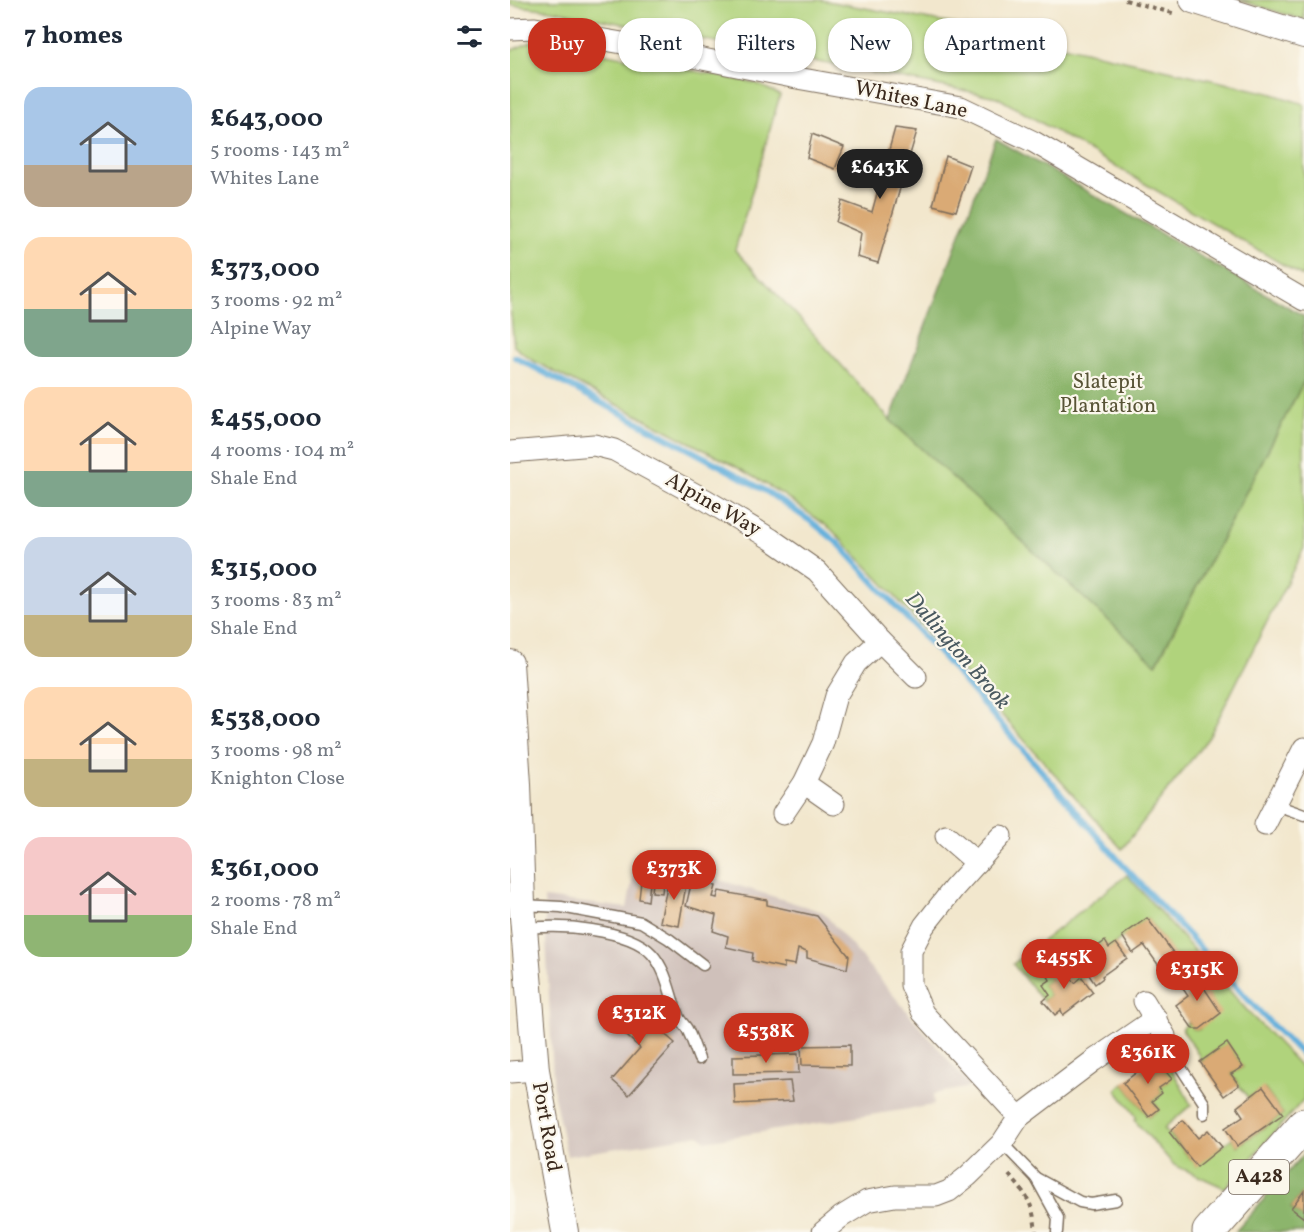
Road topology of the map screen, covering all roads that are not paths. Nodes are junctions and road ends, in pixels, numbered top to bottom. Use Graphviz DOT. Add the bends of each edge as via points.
graph roads {
  1 [pos="1193,0"];
  2 [pos="510,29"];
  3 [pos="1304,35"];
  4 [pos="1304,300"];
  5 [pos="510,452"];
  6 [pos="880,642"];
  7 [pos="510,663"];
  8 [pos="916,677"];
  9 [pos="1304,748"];
  10 [pos="804,783"];
  11 [pos="514,785"];
  12 [pos="834,804"];
  13 [pos="1275,805"];
  14 [pos="783,814"];
  15 [pos="1304,815"];
  16 [pos="1265,825"];
  17 [pos="946,836"];
  18 [pos="1001,836"];
  19 [pos="977,862"];
  20 [pos="523,917"];
  21 [pos="703,965"];
  22 [pos="1155,1018"];
  23 [pos="699,1059"];
  24 [pos="536,1070"];
  25 [pos="510,1072"];
  26 [pos="1204,1114"];
  27 [pos="1018,1117"];
  28 [pos="1304,1125"];
  29 [pos="997,1149"];
  30 [pos="1036,1178"];
  31 [pos="1116,1200"];
  32 [pos="565,1232"];
  33 [pos="823,1232"];
  34 [pos="1057,1232"];
  35 [pos="1209,1232"];
  1 -- 3 [label="street"];
  2 -- 4 [label="street, Whites Lane" via="535,28 628,44 961,107 1034,142"];
  5 -- 6 [label="street, Alpine Way" via="594,445 614,450 706,500 817,571"];
  6 -- 8 [label="street, Alpine Way"];
  6 -- 10 [label="street" via="856,663 836,696 823,743"];
  7 -- 11 [label="street, Port Road"];
  9 -- 13 [label="street"];
  10 -- 12 [label="street"];
  10 -- 14 [label="street"];
  11 -- 20 [label="street, Port Road"];
  13 -- 15 [label="lane"];
  13 -- 16 [label="street"];
  17 -- 19 [label="street"];
  18 -- 19 [label="street"];
  19 -- 27 [label="street" via="924,926 910,951 911,985 923,1013"];
  20 -- 21 [label="lane" via="561,907 641,922"];
  20 -- 23 [label="lane" via="542,926 611,934 640,944 661,969"];
  20 -- 24 [label="street, Port Road"];
  22 -- 26 [label="lane" via="1174,1057 1204,1102"];
  22 -- 27 [label="street"];
  24 -- 25 [label="street"];
  24 -- 32 [label="street, Port Road"];
  27 -- 29 [label="street"];
  28 -- 35 [label="main road, A428"];
  29 -- 30 [label="lane"];
  29 -- 33 [label="street" via="949,1191 936,1196 867,1201 840,1216"];
  30 -- 31 [label="lane" via="1080,1202"];
  30 -- 34 [label="lane" via="1058,1218"];
}
